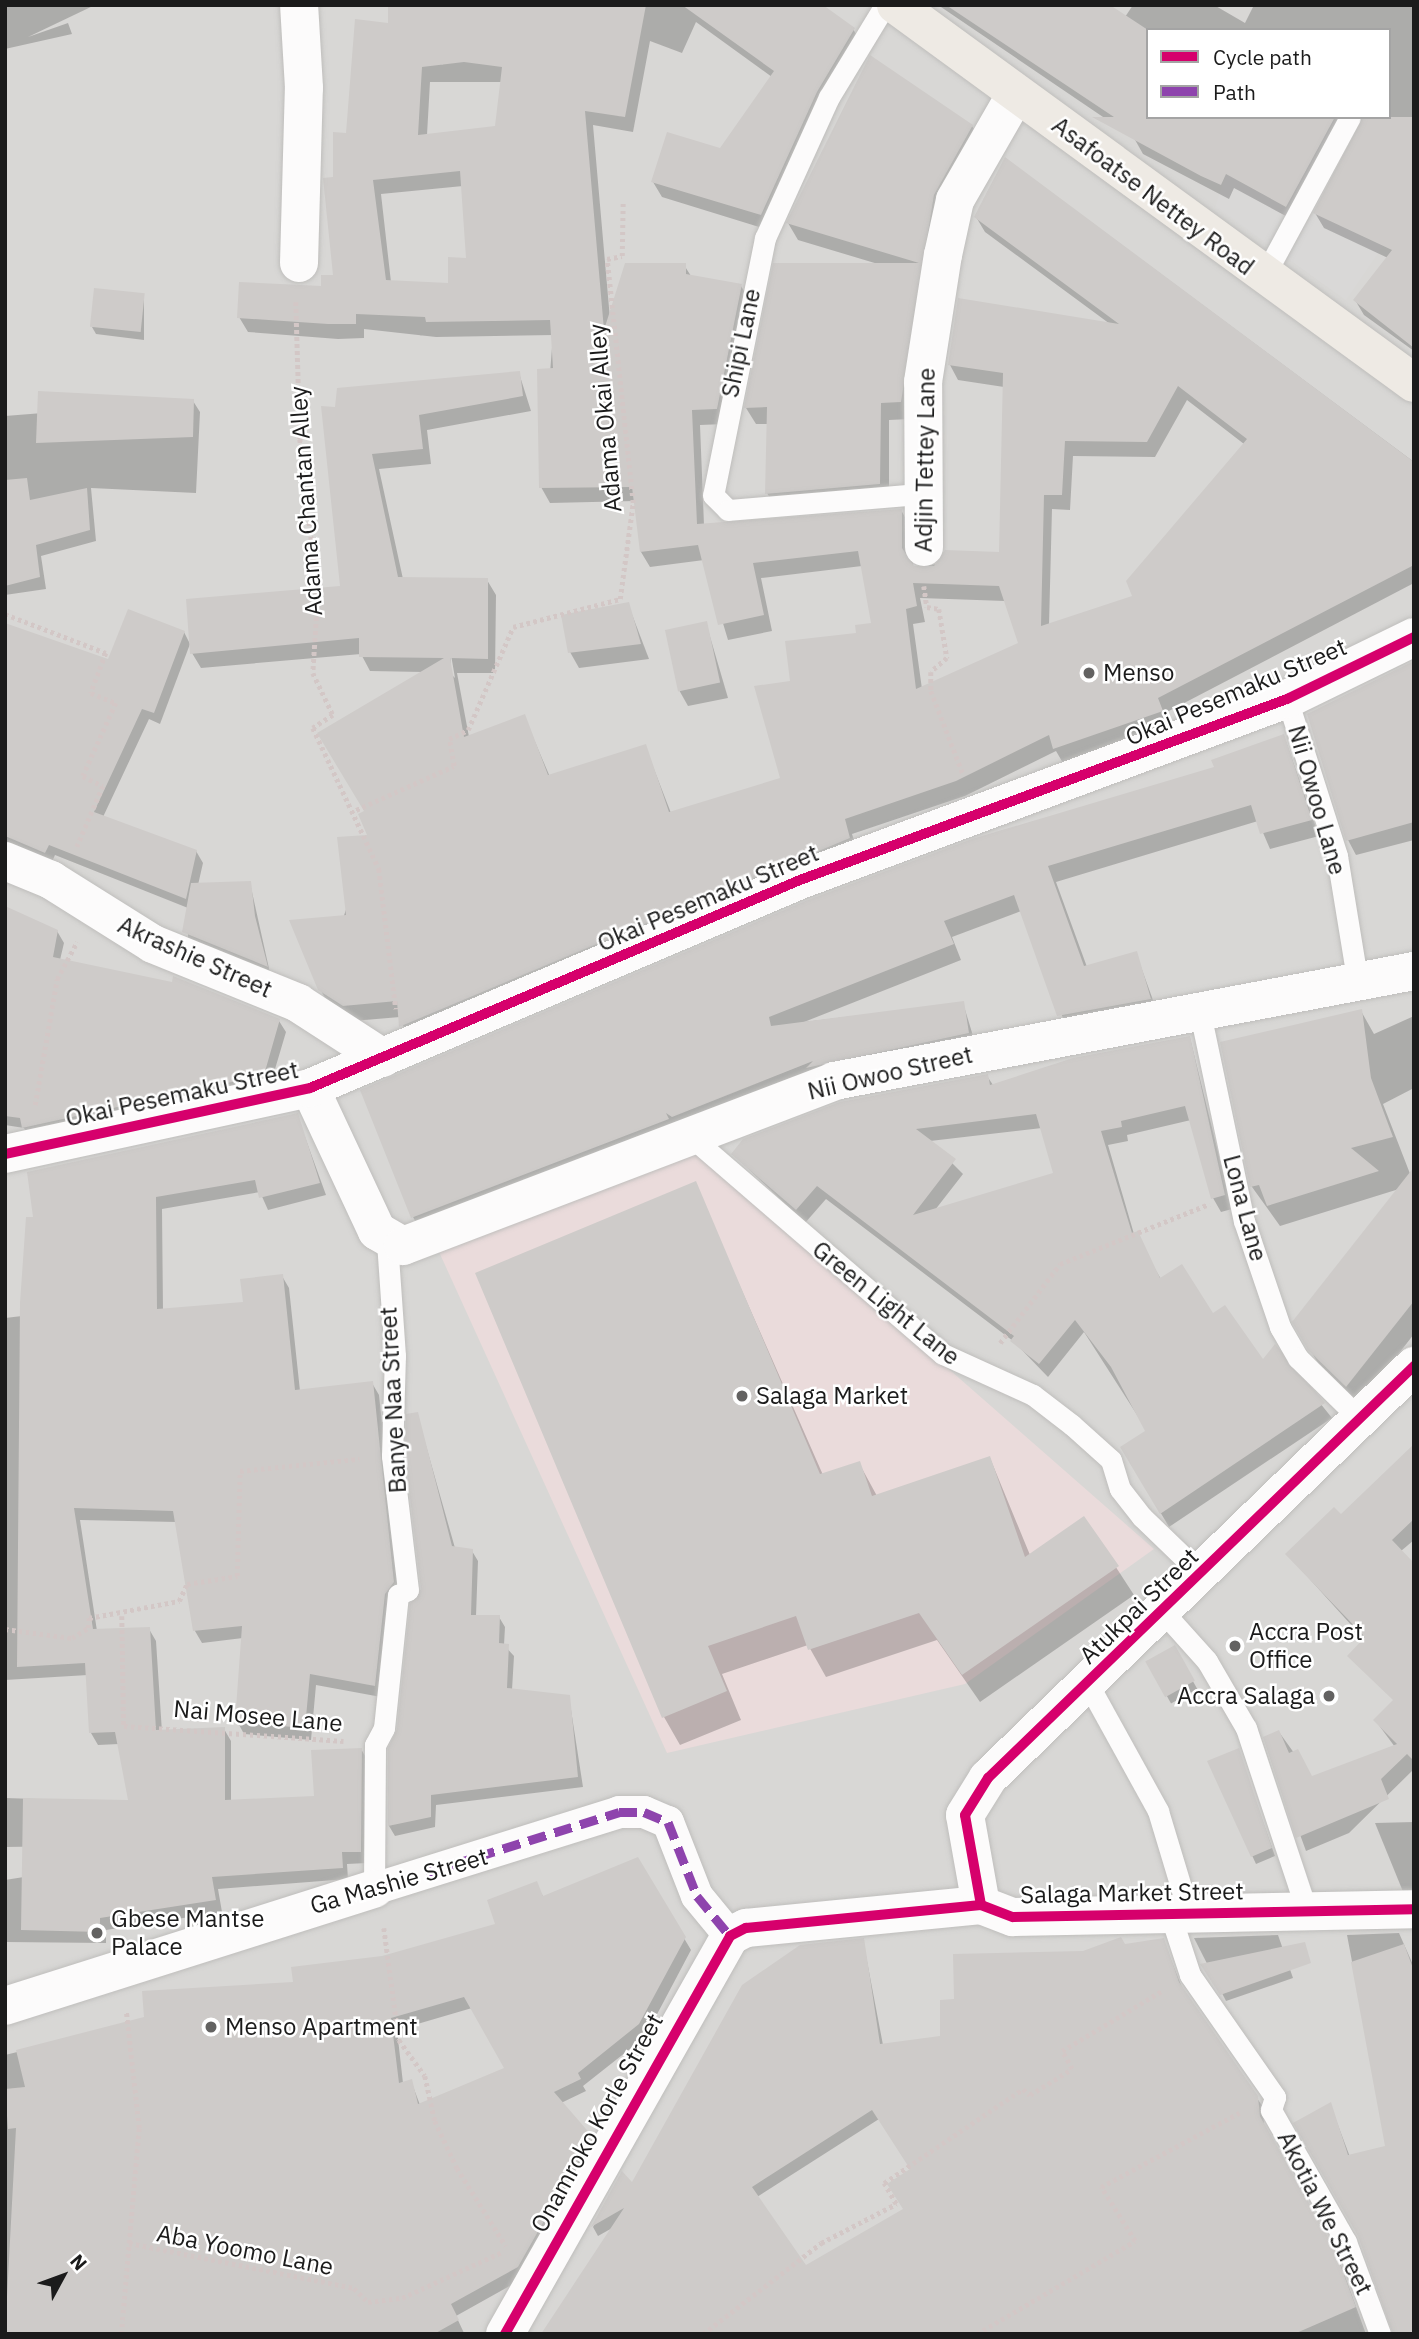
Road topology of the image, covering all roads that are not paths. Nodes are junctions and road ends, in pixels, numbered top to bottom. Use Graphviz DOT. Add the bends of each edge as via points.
graph roads {
  1 [pos="299,5"];
  2 [pos="886,5"];
  3 [pos="896,5"];
  4 [pos="1016,94"];
  5 [pos="1349,119"];
  6 [pos="299,263"];
  7 [pos="1263,278"];
  8 [pos="1414,383"];
  9 [pos="920,494"];
  10 [pos="924,547"];
  11 [pos="1414,637"];
  12 [pos="1287,699"];
  13 [pos="5,861"];
  14 [pos="1414,971"];
  15 [pos="1358,984"];
  16 [pos="1199,1008"];
  17 [pos="396,1053"];
  18 [pos="310,1088"];
  19 [pos="689,1135"];
  20 [pos="15,1152"];
  21 [pos="5,1171"];
  22 [pos="387,1241"];
  23 [pos="1414,1366"];
  24 [pos="1360,1419"];
  25 [pos="1202,1575"];
  26 [pos="1164,1614"];
  27 [pos="1088,1684"];
  28 [pos="374,1889"];
  29 [pos="981,1905"];
  30 [pos="1414,1909"];
  31 [pos="1307,1911"];
  32 [pos="1179,1914"];
  33 [pos="730,1936"];
  34 [pos="5,2006"];
  35 [pos="505,2334"];
  36 [pos="1380,2334"];
  1 -- 6 [label="street" via="304,88"];
  2 -- 9 [label="lane, Shipi Lane" via="830,97 765,239 713,495 728,510"];
  3 -- 4 [label="main road, Asafoatse Nettey Road"];
  4 -- 7 [label="main road, Asafoatse Nettey Road"];
  4 -- 9 [label="street, Adjin Tettey Lane" via="955,200 923,382"];
  5 -- 7 [label="lane"];
  7 -- 8 [label="main road, Asafoatse Nettey Road"];
  9 -- 10 [label="street, Adjin Tettey Lane"];
  11 -- 12 [label="street, Okai Pesemaku Street"];
  12 -- 15 [label="lane, Nii Owoo Lane" via="1337,856"];
  12 -- 17 [label="street, Okai Pesemaku Street" via="981,817 800,880"];
  13 -- 17 [label="street, Akrashie Street" via="60,886 153,944 298,1003"];
  14 -- 15 [label="street, Nii Owoo Street"];
  15 -- 16 [label="street, Nii Owoo Street"];
  16 -- 19 [label="street, Nii Owoo Street" via="834,1081"];
  16 -- 24 [label="lane, Lona Lane" via="1245,1200 1244,1221 1280,1327 1298,1358"];
  17 -- 18 [label="street, Okai Pesemaku Street"];
  18 -- 20 [label="street, Okai Pesemaku Street"];
  18 -- 22 [label="street, Banye Naa Street"];
  19 -- 22 [label="street, Nii Owoo Street" via="403,1246"];
  19 -- 25 [label="lane, Green Light Lane" via="943,1354 1033,1395 1111,1460 1120,1489 1142,1517"];
  20 -- 21 [label="street"];
  22 -- 28 [label="lane, Banye Naa Street" via="394,1468 408,1590 398,1595 384,1728 374,1745"];
  23 -- 24 [label="street, Atukpai Street"];
  24 -- 25 [label="street, Atukpai Street"];
  25 -- 26 [label="street, Atukpai Street"];
  26 -- 27 [label="street, Atukpai Street"];
  26 -- 31 [label="lane" via="1207,1661 1246,1728"];
  27 -- 29 [label="street, Atukpai Street" via="988,1778 969,1806 964,1835"];
  27 -- 32 [label="lane, Akotia We Street" via="1158,1811"];
  28 -- 33 [label="street, Ga Mashie Street" via="619,1812 645,1812 668,1822 697,1896"];
  28 -- 34 [label="street, Ga Mashie Street"];
  29 -- 32 [label="street, Salaga Market Street" via="1013,1917"];
  29 -- 33 [label="street, Salaga Market Street" via="747,1928"];
  30 -- 31 [label="street, Salaga Market Street"];
  31 -- 32 [label="street, Salaga Market Street"];
  32 -- 36 [label="lane, Akotia We Street" via="1190,1975 1275,2097 1271,2110 1346,2242"];
  33 -- 35 [label="street, Onamroko Korle Street"];
}
